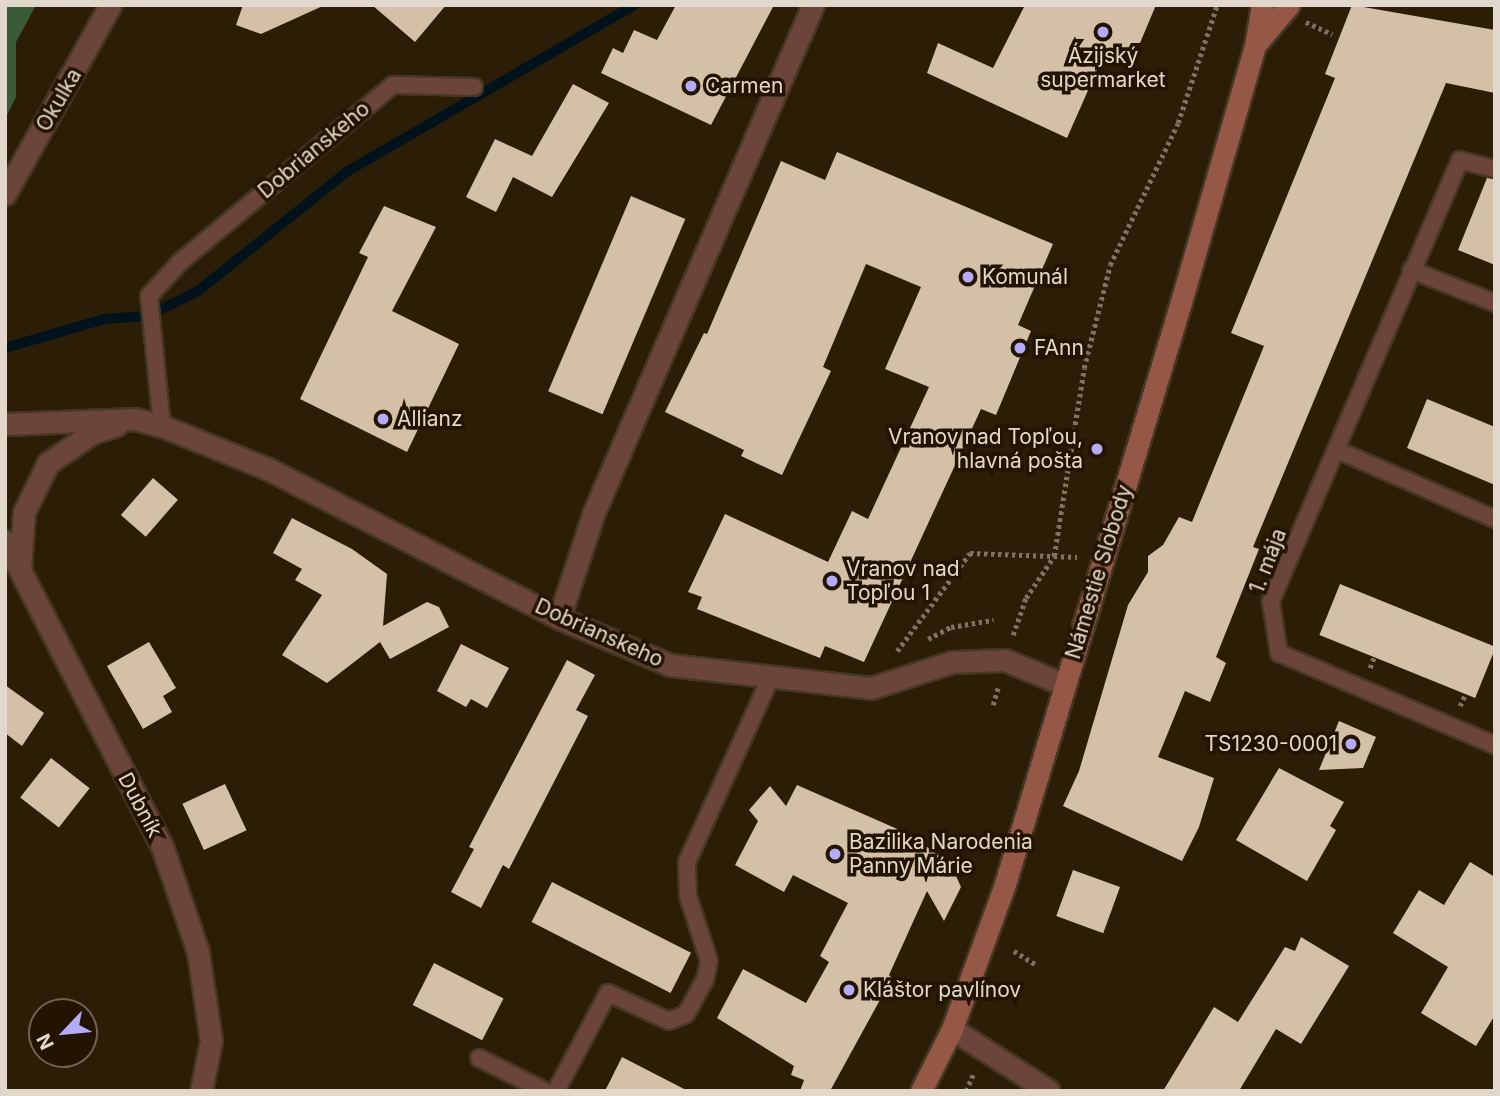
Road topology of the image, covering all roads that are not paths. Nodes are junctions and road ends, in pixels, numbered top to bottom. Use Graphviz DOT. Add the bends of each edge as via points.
graph roads {
  1 [pos="110,5"];
  2 [pos="813,5"];
  3 [pos="1262,5"];
  4 [pos="1289,5"];
  5 [pos="1255,46"];
  6 [pos="474,87"];
  7 [pos="1495,169"];
  8 [pos="5,194"];
  9 [pos="1411,270"];
  10 [pos="1495,303"];
  11 [pos="135,419"];
  12 [pos="5,424"];
  13 [pos="162,426"];
  14 [pos="1338,450"];
  15 [pos="1495,519"];
  16 [pos="5,541"];
  17 [pos="20,575"];
  18 [pos="559,618"];
  19 [pos="771,677"];
  20 [pos="1065,685"];
  21 [pos="1495,745"];
  22 [pos="952,1029"];
  23 [pos="479,1058"];
  24 [pos="202,1090"];
  25 [pos="545,1091"];
  26 [pos="556,1091"];
  27 [pos="921,1091"];
  28 [pos="1049,1091"];
  1 -- 8 [label="street, Okulka"];
  2 -- 18 [label="street" via="798,49 594,512"];
  3 -- 5 [label="street, Námestie Slobody"];
  4 -- 5 [label="street"];
  5 -- 20 [label="street, Námestie Slobody"];
  6 -- 13 [label="lane, Dobrianskeho" via="393,85 180,262 149,296"];
  7 -- 9 [label="lane, 1. mája" via="1460,160"];
  9 -- 10 [label="lane"];
  9 -- 14 [label="lane, 1. mája"];
  11 -- 12 [label="street, Dobrianskeho"];
  11 -- 13 [label="street, Dobrianskeho"];
  11 -- 17 [label="street" via="92,433 48,463 24,512"];
  13 -- 18 [label="street, Dobrianskeho" via="268,469"];
  14 -- 15 [label="lane"];
  14 -- 21 [label="lane, 1. mája" via="1271,602 1279,653"];
  16 -- 17 [label="street, Dubník"];
  17 -- 24 [label="street, Dubník" via="163,849 198,953 211,1041"];
  18 -- 19 [label="street, Dobrianskeho" via="670,665"];
  19 -- 20 [label="street, Dobrianskeho" via="871,688 952,662 997,660"];
  19 -- 26 [label="lane" via="687,862 688,896 709,961 705,980 686,1014 669,1021 608,993"];
  20 -- 22 [label="street, Námestie Slobody" via="1005,884"];
  22 -- 27 [label="street, Námestie Slobody"];
  22 -- 28 [label="street"];
  23 -- 25 [label="lane"];
}
